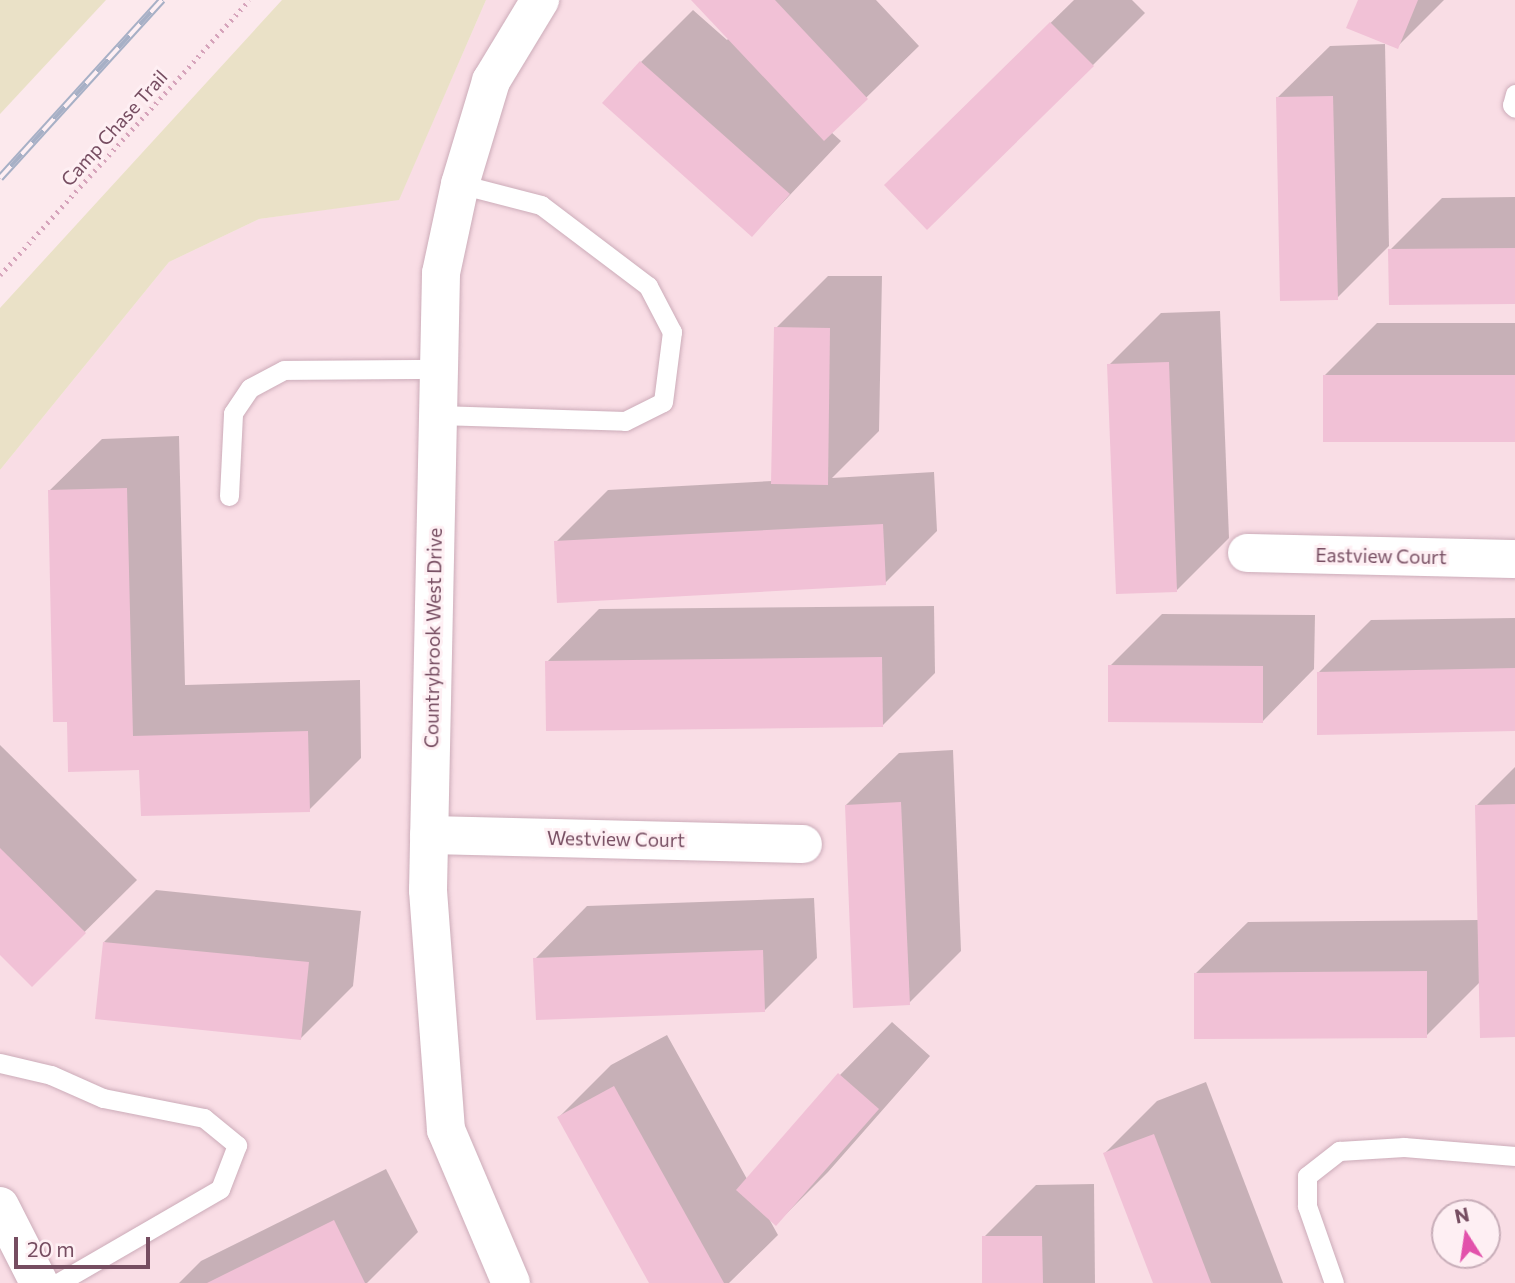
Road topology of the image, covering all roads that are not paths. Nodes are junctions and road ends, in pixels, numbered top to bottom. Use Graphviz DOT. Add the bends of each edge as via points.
graph roads {
  1 [pos="540,0"];
  2 [pos="1515,94"];
  3 [pos="1515,108"];
  4 [pos="460,184"];
  5 [pos="439,369"];
  6 [pos="438,415"];
  7 [pos="229,496"];
  8 [pos="1247,553"];
  9 [pos="1515,559"];
  10 [pos="429,835"];
  11 [pos="803,844"];
  12 [pos="0,1063"];
  13 [pos="1515,1156"];
  14 [pos="0,1206"];
  15 [pos="39,1283"];
  16 [pos="58,1283"];
  17 [pos="511,1283"];
  18 [pos="1334,1283"];
  1 -- 4 [label="street, Countrybrook West Drive" via="491,80"];
  2 -- 3 [label="lane"];
  4 -- 5 [label="street, Countrybrook West Drive" via="441,273"];
  4 -- 6 [label="lane" via="541,205 648,286 672,332 663,402 625,421"];
  5 -- 6 [label="street, Countrybrook West Drive"];
  5 -- 7 [label="lane" via="284,370 250,388 233,413"];
  6 -- 10 [label="street, Countrybrook West Drive"];
  8 -- 9 [label="street, Eastview Court"];
  10 -- 11 [label="street, Westview Court"];
  10 -- 17 [label="street, Countrybrook West Drive" via="428,890 446,1130"];
  12 -- 16 [label="lane" via="51,1075 103,1098 204,1118 237,1145 220,1189"];
  13 -- 18 [label="lane" via="1404,1147 1339,1151 1307,1177 1307,1206"];
  14 -- 15 [label="street"];
}
